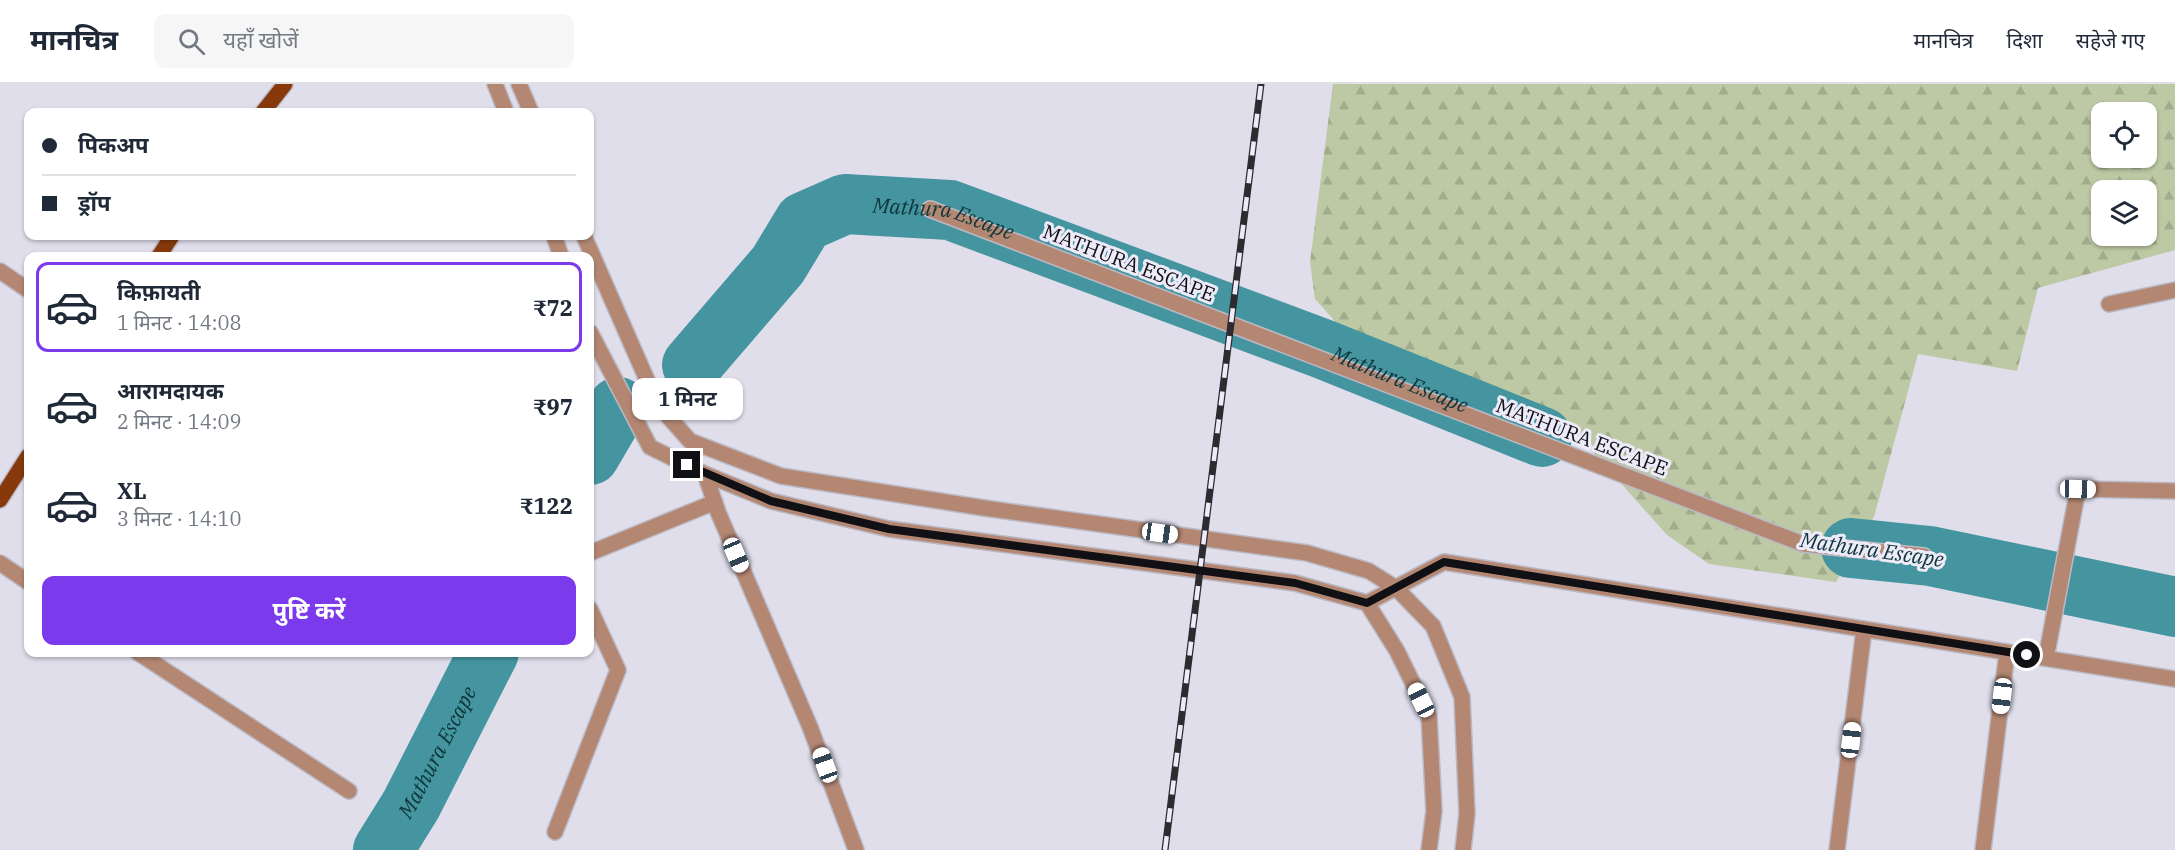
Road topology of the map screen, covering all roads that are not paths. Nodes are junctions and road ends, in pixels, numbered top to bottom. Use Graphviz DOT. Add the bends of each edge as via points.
graph roads {
  1 [pos="285,84"];
  2 [pos="495,84"];
  3 [pos="519,84"];
  4 [pos="266,108"];
  5 [pos="504,108"];
  6 [pos="529,108"];
  7 [pos="930,209"];
  8 [pos="594,259"];
  9 [pos="0,271"];
  10 [pos="24,287"];
  11 [pos="2175,290"];
  12 [pos="2109,304"];
  13 [pos="594,340"];
  14 [pos="24,462"];
  15 [pos="705,474"];
  16 [pos="2175,491"];
  17 [pos="0,500"];
  18 [pos="714,502"];
  19 [pos="594,551"];
  20 [pos="1924,556"];
  21 [pos="0,563"];
  22 [pos="24,579"];
  23 [pos="1396,588"];
  24 [pos="1367,603"];
  25 [pos="594,618"];
  26 [pos="1864,629"];
  27 [pos="2007,652"];
  28 [pos="145,657"];
  29 [pos="2046,658"];
  30 [pos="2175,679"];
  31 [pos="349,791"];
  32 [pos="555,832"];
  33 [pos="852,848"];
  34 [pos="1429,850"];
  35 [pos="1463,850"];
  36 [pos="1837,850"];
  37 [pos="1983,850"];
  1 -- 4 [label="main road"];
  2 -- 5 [label="street"];
  3 -- 6 [label="street"];
  7 -- 20 [label="street, MATHURA ESCAPE" via="1803,544"];
  8 -- 23 [label="street" via="658,405 690,441 781,476 1307,553 1369,572"];
  9 -- 10 [label="street"];
  11 -- 12 [label="street"];
  13 -- 15 [label="street" via="650,447"];
  14 -- 17 [label="main road"];
  15 -- 18 [label="street"];
  15 -- 24 [label="street" via="771,501 889,529 1295,583"];
  16 -- 29 [label="street" via="2078,489"];
  18 -- 19 [label="street"];
  18 -- 33 [label="street" via="810,727"];
  21 -- 22 [label="street"];
  23 -- 24 [label="street"];
  23 -- 26 [label="street" via="1444,562"];
  23 -- 35 [label="street" via="1433,626 1462,697 1467,813"];
  24 -- 34 [label="street" via="1397,651 1429,716 1434,811"];
  25 -- 32 [label="street" via="618,670"];
  26 -- 27 [label="street"];
  26 -- 36 [label="street"];
  27 -- 29 [label="street"];
  27 -- 37 [label="street"];
  28 -- 31 [label="street"];
  29 -- 30 [label="street"];
}
